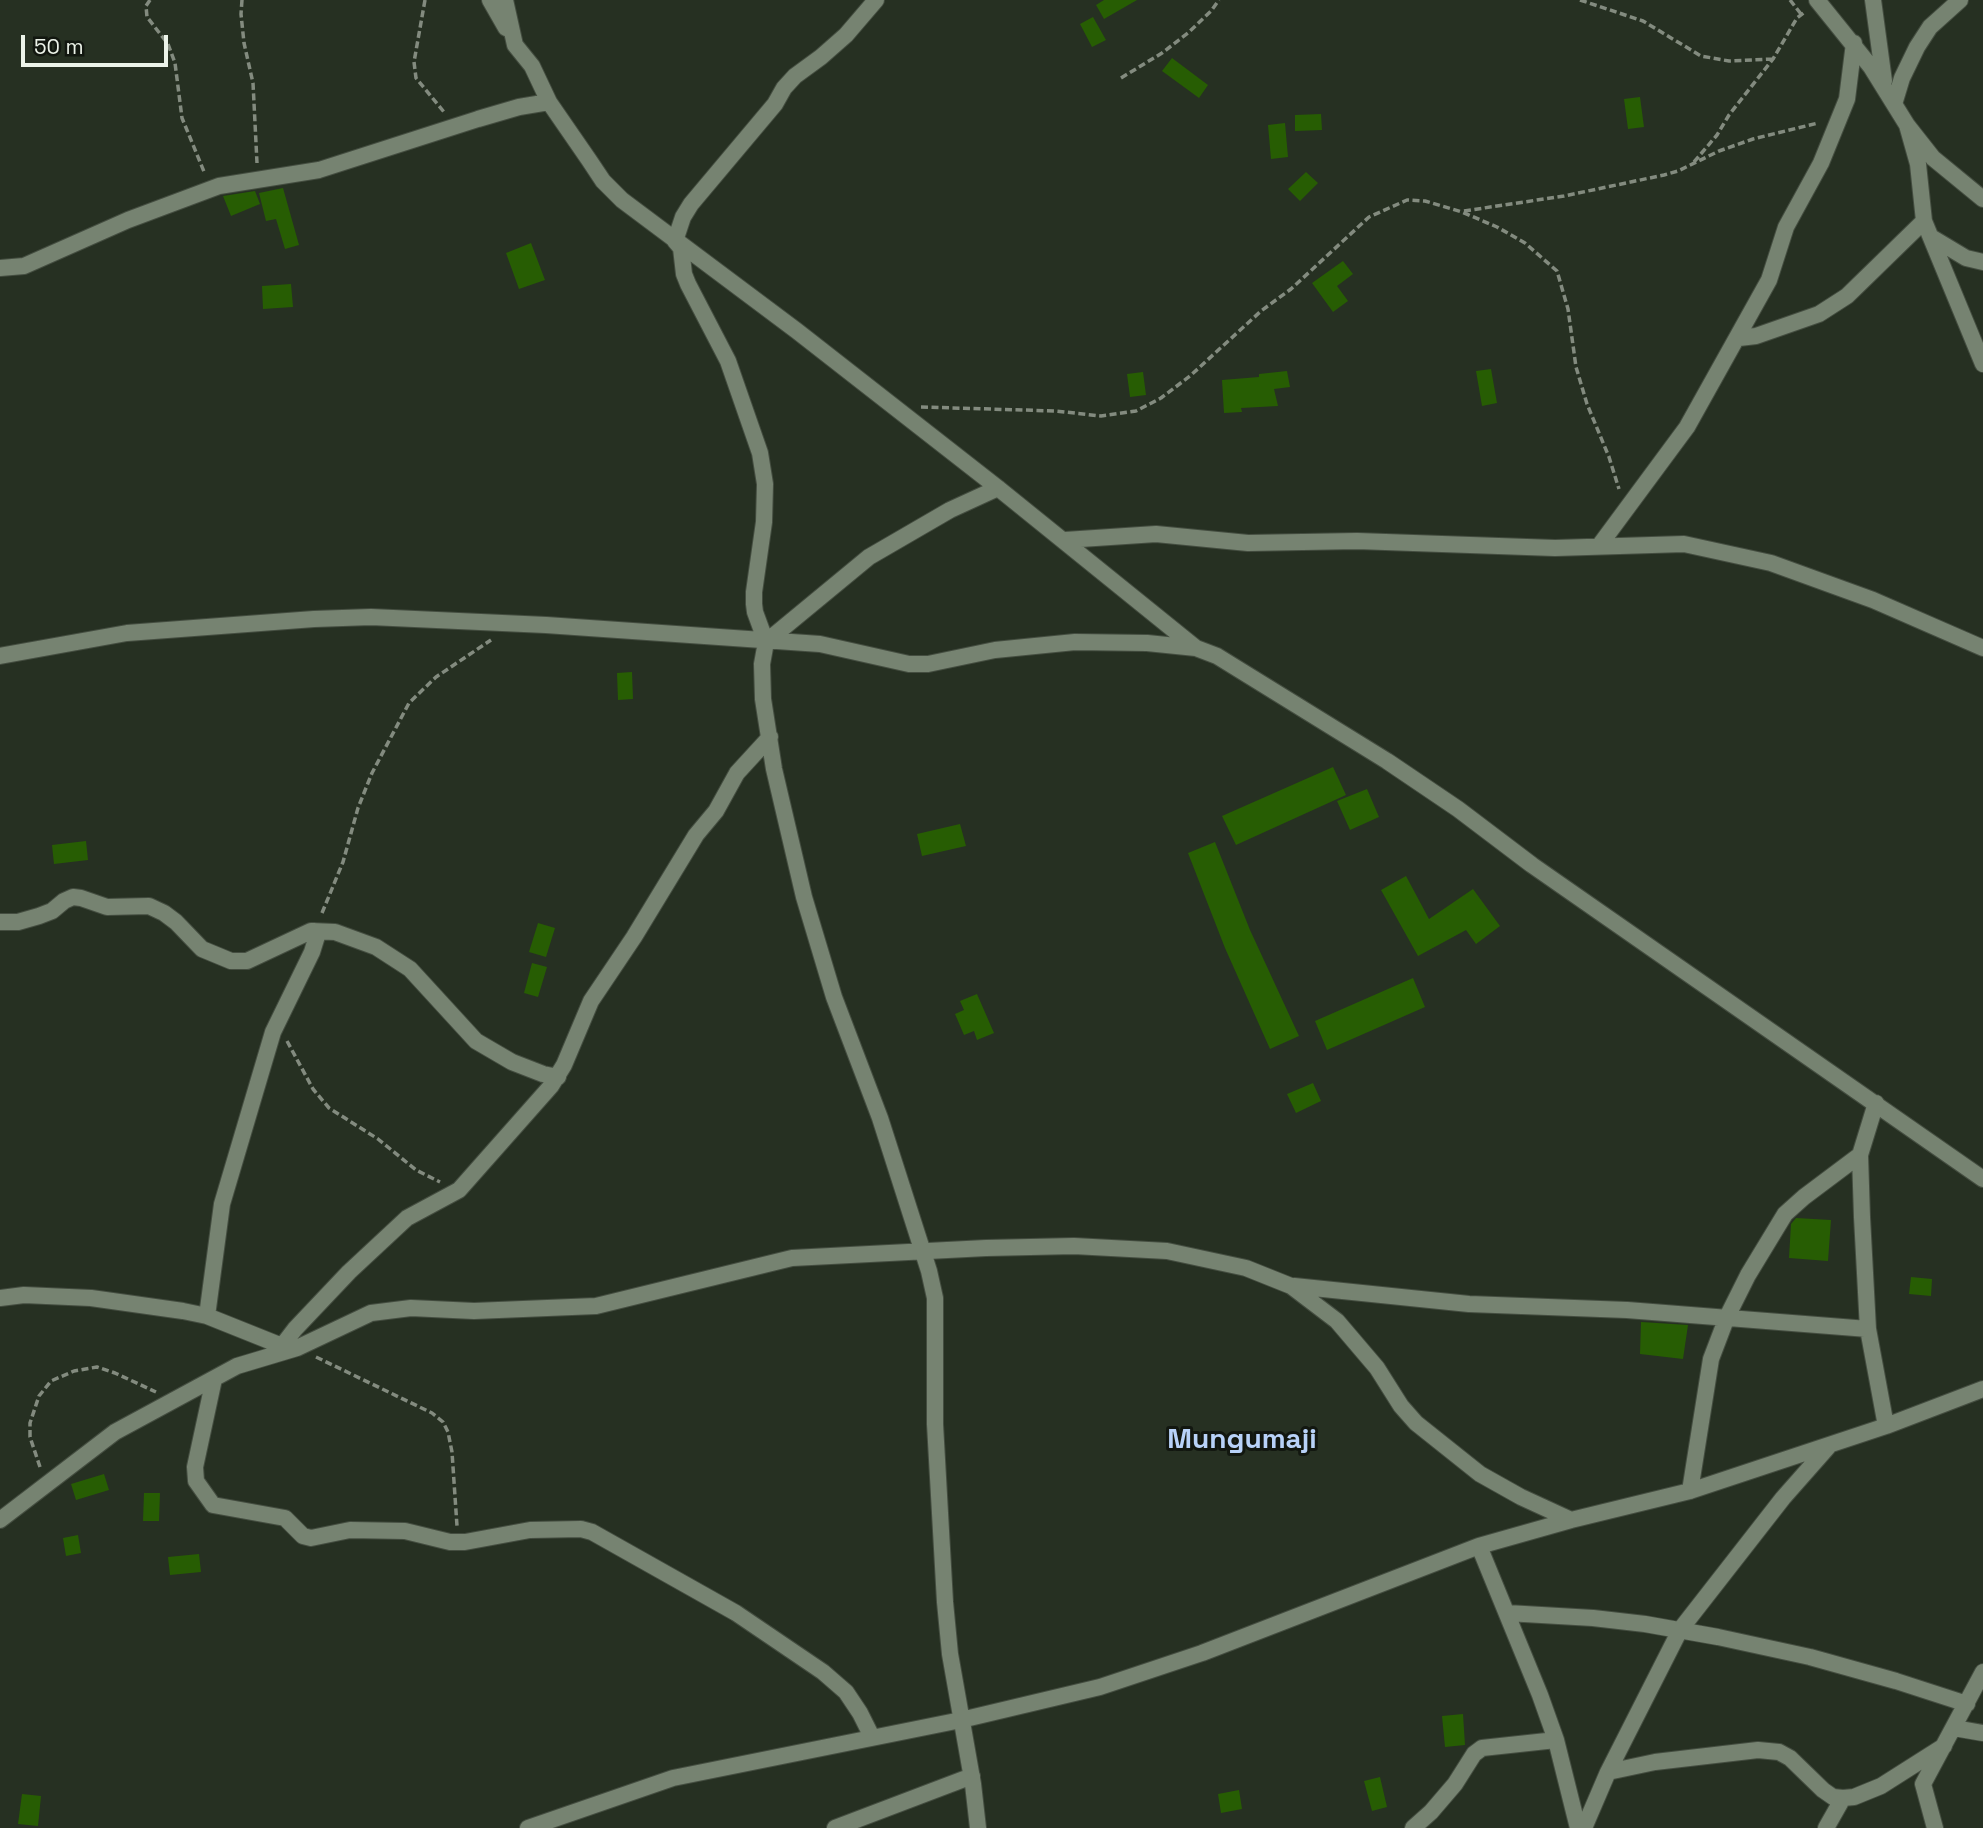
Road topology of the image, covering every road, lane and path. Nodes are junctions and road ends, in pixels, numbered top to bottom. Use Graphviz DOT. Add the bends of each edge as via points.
graph roads {
  1 [pos="150,0"];
  2 [pos="242,0"];
  3 [pos="425,0"];
  4 [pos="490,0"];
  5 [pos="505,0"];
  6 [pos="876,0"];
  7 [pos="1219,0"];
  8 [pos="1580,0"];
  9 [pos="1790,0"];
  10 [pos="1818,0"];
  11 [pos="1873,0"];
  12 [pos="1960,0"];
  13 [pos="1801,14"];
  14 [pos="1854,43"];
  15 [pos="515,45"];
  16 [pos="1773,59"];
  17 [pos="1121,78"];
  18 [pos="1885,86"];
  19 [pos="1895,101"];
  20 [pos="549,102"];
  21 [pos="1841,111"];
  22 [pos="1907,125"];
  23 [pos="457,126"];
  24 [pos="1693,163"];
  25 [pos="259,179"];
  26 [pos="212,188"];
  27 [pos="1983,199"];
  28 [pos="1462,212"];
  29 [pos="1924,221"];
  30 [pos="1931,237"];
  31 [pos="675,241"];
  32 [pos="1983,262"];
  33 [pos="0,268"];
  34 [pos="1739,338"];
  35 [pos="1983,364"];
  36 [pos="891,405"];
  37 [pos="998,488"];
  38 [pos="1626,512"];
  39 [pos="1065,540"];
  40 [pos="1599,546"];
  41 [pos="516,623"];
  42 [pos="766,642"];
  43 [pos="1196,648"];
  44 [pos="1983,648"];
  45 [pos="0,656"];
  46 [pos="770,737"];
  47 [pos="0,922"];
  48 [pos="314,931"];
  49 [pos="277,1025"];
  50 [pos="558,1077"];
  51 [pos="1876,1103"];
  52 [pos="1860,1155"];
  53 [pos="1983,1179"];
  54 [pos="459,1190"];
  55 [pos="922,1252"];
  56 [pos="1291,1286"];
  57 [pos="0,1298"];
  58 [pos="207,1316"];
  59 [pos="1727,1317"];
  60 [pos="1868,1329"];
  61 [pos="287,1349"];
  62 [pos="214,1379"];
  63 [pos="1983,1389"];
  64 [pos="173,1400"];
  65 [pos="1886,1426"];
  66 [pos="1830,1445"];
  67 [pos="46,1483"];
  68 [pos="1690,1491"];
  69 [pos="0,1520"];
  70 [pos="1571,1520"];
  71 [pos="457,1542"];
  72 [pos="1479,1546"];
  73 [pos="1507,1613"];
  74 [pos="1680,1630"];
  75 [pos="1983,1672"];
  76 [pos="1967,1704"];
  77 [pos="961,1720"];
  78 [pos="1954,1728"];
  79 [pos="1983,1733"];
  80 [pos="872,1737"];
  81 [pos="1556,1740"];
  82 [pos="1944,1745"];
  83 [pos="1608,1772"];
  84 [pos="972,1776"];
  85 [pos="1843,1798"];
  86 [pos="528,1828"];
  87 [pos="835,1828"];
  88 [pos="978,1828"];
  89 [pos="1412,1828"];
  90 [pos="1578,1828"];
  91 [pos="1584,1828"];
  92 [pos="1826,1828"];
  93 [pos="1935,1828"];
  1 -- 26 [label="path" via="147,17 169,44 182,118"];
  2 -- 25 [label="path"];
  3 -- 23 [label="path" via="414,62 416,78"];
  4 -- 15 [label="street"];
  5 -- 15 [label="street"];
  6 -- 31 [label="street" via="846,35 784,88 691,204"];
  7 -- 17 [label="path" via="1188,33"];
  8 -- 16 [label="path" via="1643,21 1701,56 1729,61"];
  9 -- 13 [label="path"];
  10 -- 13 [label="path"];
  10 -- 14 [label="street"];
  11 -- 18 [label="street"];
  12 -- 19 [label="street" via="1930,27 1917,47"];
  13 -- 16 [label="path"];
  14 -- 18 [label="street"];
  14 -- 21 [label="street" via="1847,99"];
  15 -- 20 [label="street" via="532,66"];
  16 -- 24 [label="path"];
  18 -- 19 [label="street"];
  19 -- 22 [label="street"];
  20 -- 23 [label="street"];
  20 -- 31 [label="street" via="603,181"];
  21 -- 24 [label="path" via="1818,124 1753,139"];
  21 -- 34 [label="street" via="1821,163 1786,227 1769,281"];
  22 -- 27 [label="street" via="1933,158"];
  22 -- 29 [label="street" via="1918,164"];
  23 -- 25 [label="street" via="319,170"];
  24 -- 28 [label="path" via="1638,181"];
  25 -- 26 [label="street"];
  26 -- 33 [label="street" via="24,267"];
  28 -- 36 [label="path" via="1407,200 1369,217 1190,376 1136,411 1101,416"];
  28 -- 38 [label="path" via="1525,243 1557,271 1576,367"];
  29 -- 30 [label="street"];
  29 -- 34 [label="street" via="1847,296 1819,314"];
  30 -- 32 [label="street" via="1966,258"];
  30 -- 35 [label="street"];
  31 -- 36 [label="street"];
  31 -- 42 [label="street" via="681,248 688,284 728,361 760,453 764,522 754,604"];
  34 -- 38 [label="street" via="1687,427"];
  36 -- 37 [label="street"];
  37 -- 39 [label="street"];
  37 -- 42 [label="street" via="869,557"];
  38 -- 40 [label="street"];
  39 -- 40 [label="street" via="1156,534 1248,543"];
  39 -- 43 [label="street"];
  40 -- 44 [label="street" via="1684,544 1771,563 1873,600"];
  41 -- 42 [label="street"];
  41 -- 45 [label="street" via="314,619 127,633"];
  41 -- 48 [label="path" via="436,677 409,703 367,785 343,862"];
  42 -- 43 [label="street" via="833,645 909,664 995,649 1075,642"];
  42 -- 46 [label="street" via="763,699"];
  43 -- 51 [label="street" via="1217,656 1387,761"];
  46 -- 50 [label="street" via="737,773 591,1001"];
  46 -- 55 [label="street" via="814,931"];
  47 -- 48 [label="street" via="39,916 73,897 107,907 149,906 164,913 202,949 231,961 247,961"];
  48 -- 49 [label="street" via="312,952"];
  48 -- 50 [label="street" via="335,932 376,947 419,978 476,1041 512,1062"];
  49 -- 54 [label="path" via="329,1108 390,1147 416,1170"];
  49 -- 58 [label="street" via="222,1204"];
  50 -- 54 [label="street"];
  51 -- 52 [label="street"];
  51 -- 53 [label="street"];
  52 -- 59 [label="street" via="1785,1214"];
  52 -- 60 [label="street"];
  54 -- 61 [label="street" via="407,1218 388,1234 318,1303"];
  55 -- 56 [label="street" via="1074,1247 1167,1251 1246,1268"];
  55 -- 61 [label="street" via="792,1258 596,1306 390,1310 365,1315"];
  55 -- 77 [label="street" via="934,1298 935,1424 945,1602"];
  56 -- 59 [label="street" via="1469,1304"];
  56 -- 70 [label="street" via="1337,1321 1416,1423 1480,1474"];
  57 -- 58 [label="street" via="91,1298"];
  58 -- 61 [label="street"];
  59 -- 60 [label="street"];
  59 -- 68 [label="street" via="1711,1359"];
  60 -- 65 [label="street"];
  61 -- 62 [label="street"];
  61 -- 71 [label="path" via="443,1422 452,1452"];
  62 -- 64 [label="street"];
  62 -- 71 [label="street" via="195,1467 196,1481 213,1505 285,1518 311,1538 351,1530 405,1531"];
  63 -- 65 [label="street"];
  64 -- 67 [label="street" via="116,1432"];
  64 -- 67 [label="path" via="97,1367 51,1381 39,1395 30,1423 34,1454"];
  65 -- 66 [label="street"];
  66 -- 68 [label="street"];
  66 -- 74 [label="street"];
  67 -- 69 [label="street"];
  68 -- 70 [label="street"];
  70 -- 72 [label="street"];
  71 -- 80 [label="street" via="530,1530 592,1532 736,1613 823,1672 846,1692"];
  72 -- 73 [label="street"];
  72 -- 77 [label="street" via="1202,1653 1100,1687"];
  73 -- 74 [label="street"];
  73 -- 81 [label="street"];
  74 -- 76 [label="street" via="1810,1657"];
  74 -- 83 [label="street"];
  75 -- 76 [label="street"];
  76 -- 78 [label="street"];
  77 -- 80 [label="street"];
  77 -- 84 [label="street"];
  78 -- 79 [label="street"];
  78 -- 82 [label="street"];
  80 -- 86 [label="street" via="673,1778"];
  81 -- 89 [label="street" via="1482,1748 1450,1790"];
  81 -- 90 [label="street"];
  82 -- 85 [label="street" via="1881,1786"];
  82 -- 93 [label="street" via="1923,1784"];
  83 -- 85 [label="street" via="1655,1762 1758,1750 1779,1752 1823,1790"];
  83 -- 91 [label="street"];
  84 -- 87 [label="street"];
  84 -- 88 [label="street"];
  85 -- 92 [label="street"];
}
